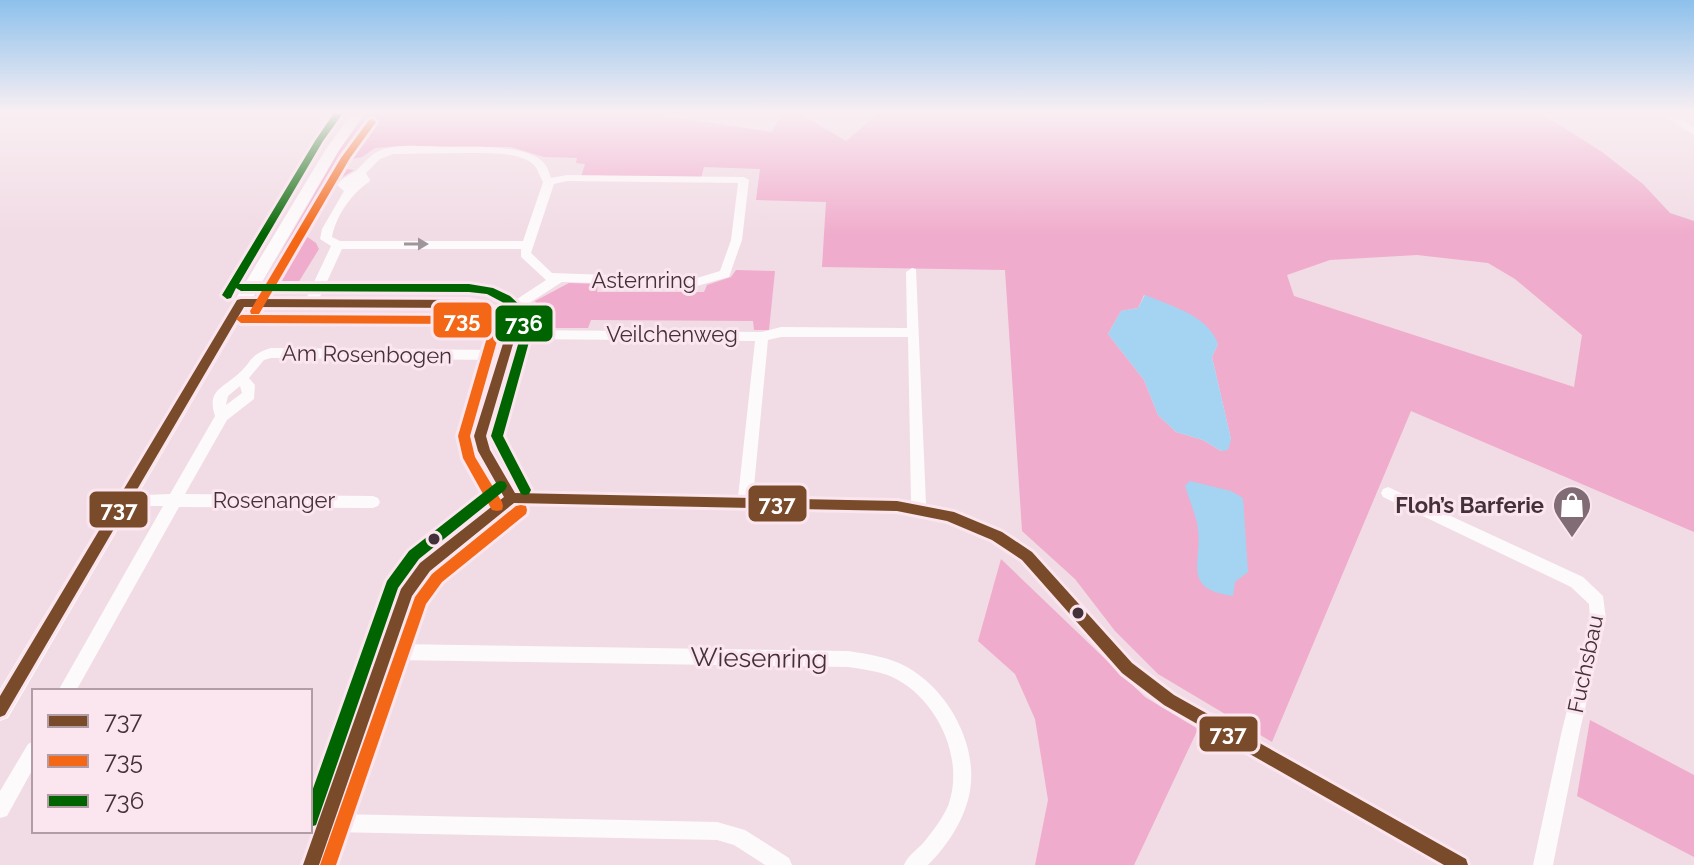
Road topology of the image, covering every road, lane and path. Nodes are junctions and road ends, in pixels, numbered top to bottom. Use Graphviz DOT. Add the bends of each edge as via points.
graph roads {
  1 [pos="330,153"];
  2 [pos="382,153"];
  3 [pos="515,153"];
  4 [pos="549,182"];
  5 [pos="338,245"];
  6 [pos="527,245"];
  7 [pos="912,272"];
  8 [pos="557,279"];
  9 [pos="241,303"];
  10 [pos="310,304"];
  11 [pos="502,315"];
  12 [pos="914,333"];
  13 [pos="511,334"];
  14 [pos="762,337"];
  15 [pos="505,355"];
  16 [pos="1388,493"];
  17 [pos="511,498"];
  18 [pos="124,500"];
  19 [pos="174,500"];
  20 [pos="373,502"];
  21 [pos="745,503"];
  22 [pos="919,509"];
  23 [pos="385,652"];
  24 [pos="68,689"];
  25 [pos="0,710"];
  26 [pos="32,753"];
  27 [pos="0,809"];
  28 [pos="327,823"];
  29 [pos="311,865"];
  30 [pos="782,865"];
  31 [pos="914,865"];
  32 [pos="1460,865"];
  33 [pos="1543,865"];
  1 -- 9 [label="street"];
  2 -- 5 [label="street" via="360,173 365,180 350,190 328,229 326,239"];
  3 -- 4 [label="street" via="539,163"];
  4 -- 6 [label="street"];
  4 -- 8 [label="street, Asternring" via="744,180 738,233 725,274 697,282"];
  5 -- 6 [label="street, one-way"];
  5 -- 10 [label="street"];
  6 -- 8 [label="street" via="525,254 533,264"];
  7 -- 12 [label="street"];
  8 -- 11 [label="street"];
  9 -- 10 [label="street"];
  9 -- 18 [label="street"];
  10 -- 11 [label="street" via="469,304"];
  11 -- 13 [label="street"];
  12 -- 14 [label="street" via="781,332"];
  12 -- 22 [label="street"];
  13 -- 14 [label="street, Veilchenweg"];
  13 -- 15 [label="street"];
  14 -- 21 [label="street, Veilchenweg"];
  15 -- 17 [label="street" via="480,436"];
  15 -- 19 [label="street, Am Rosenbogen" via="259,357 220,395 222,416"];
  16 -- 33 [label="street, Fuchsbau" via="1577,582 1597,601 1598,619"];
  17 -- 21 [label="street"];
  17 -- 23 [label="street" via="419,573 406,593"];
  18 -- 19 [label="street, Rosenanger"];
  18 -- 25 [label="street"];
  19 -- 20 [label="street, Rosenanger"];
  19 -- 24 [label="street"];
  21 -- 22 [label="street"];
  22 -- 32 [label="street" via="973,523 1011,544 1053,583 1127,668 1169,700"];
  23 -- 28 [label="street"];
  23 -- 31 [label="street, Wiesenring" via="848,659 889,668 917,684 943,712 955,737 961,775 954,813"];
  26 -- 27 [label="street"];
  28 -- 29 [label="street"];
  28 -- 30 [label="street" via="717,831 738,837"];
}
